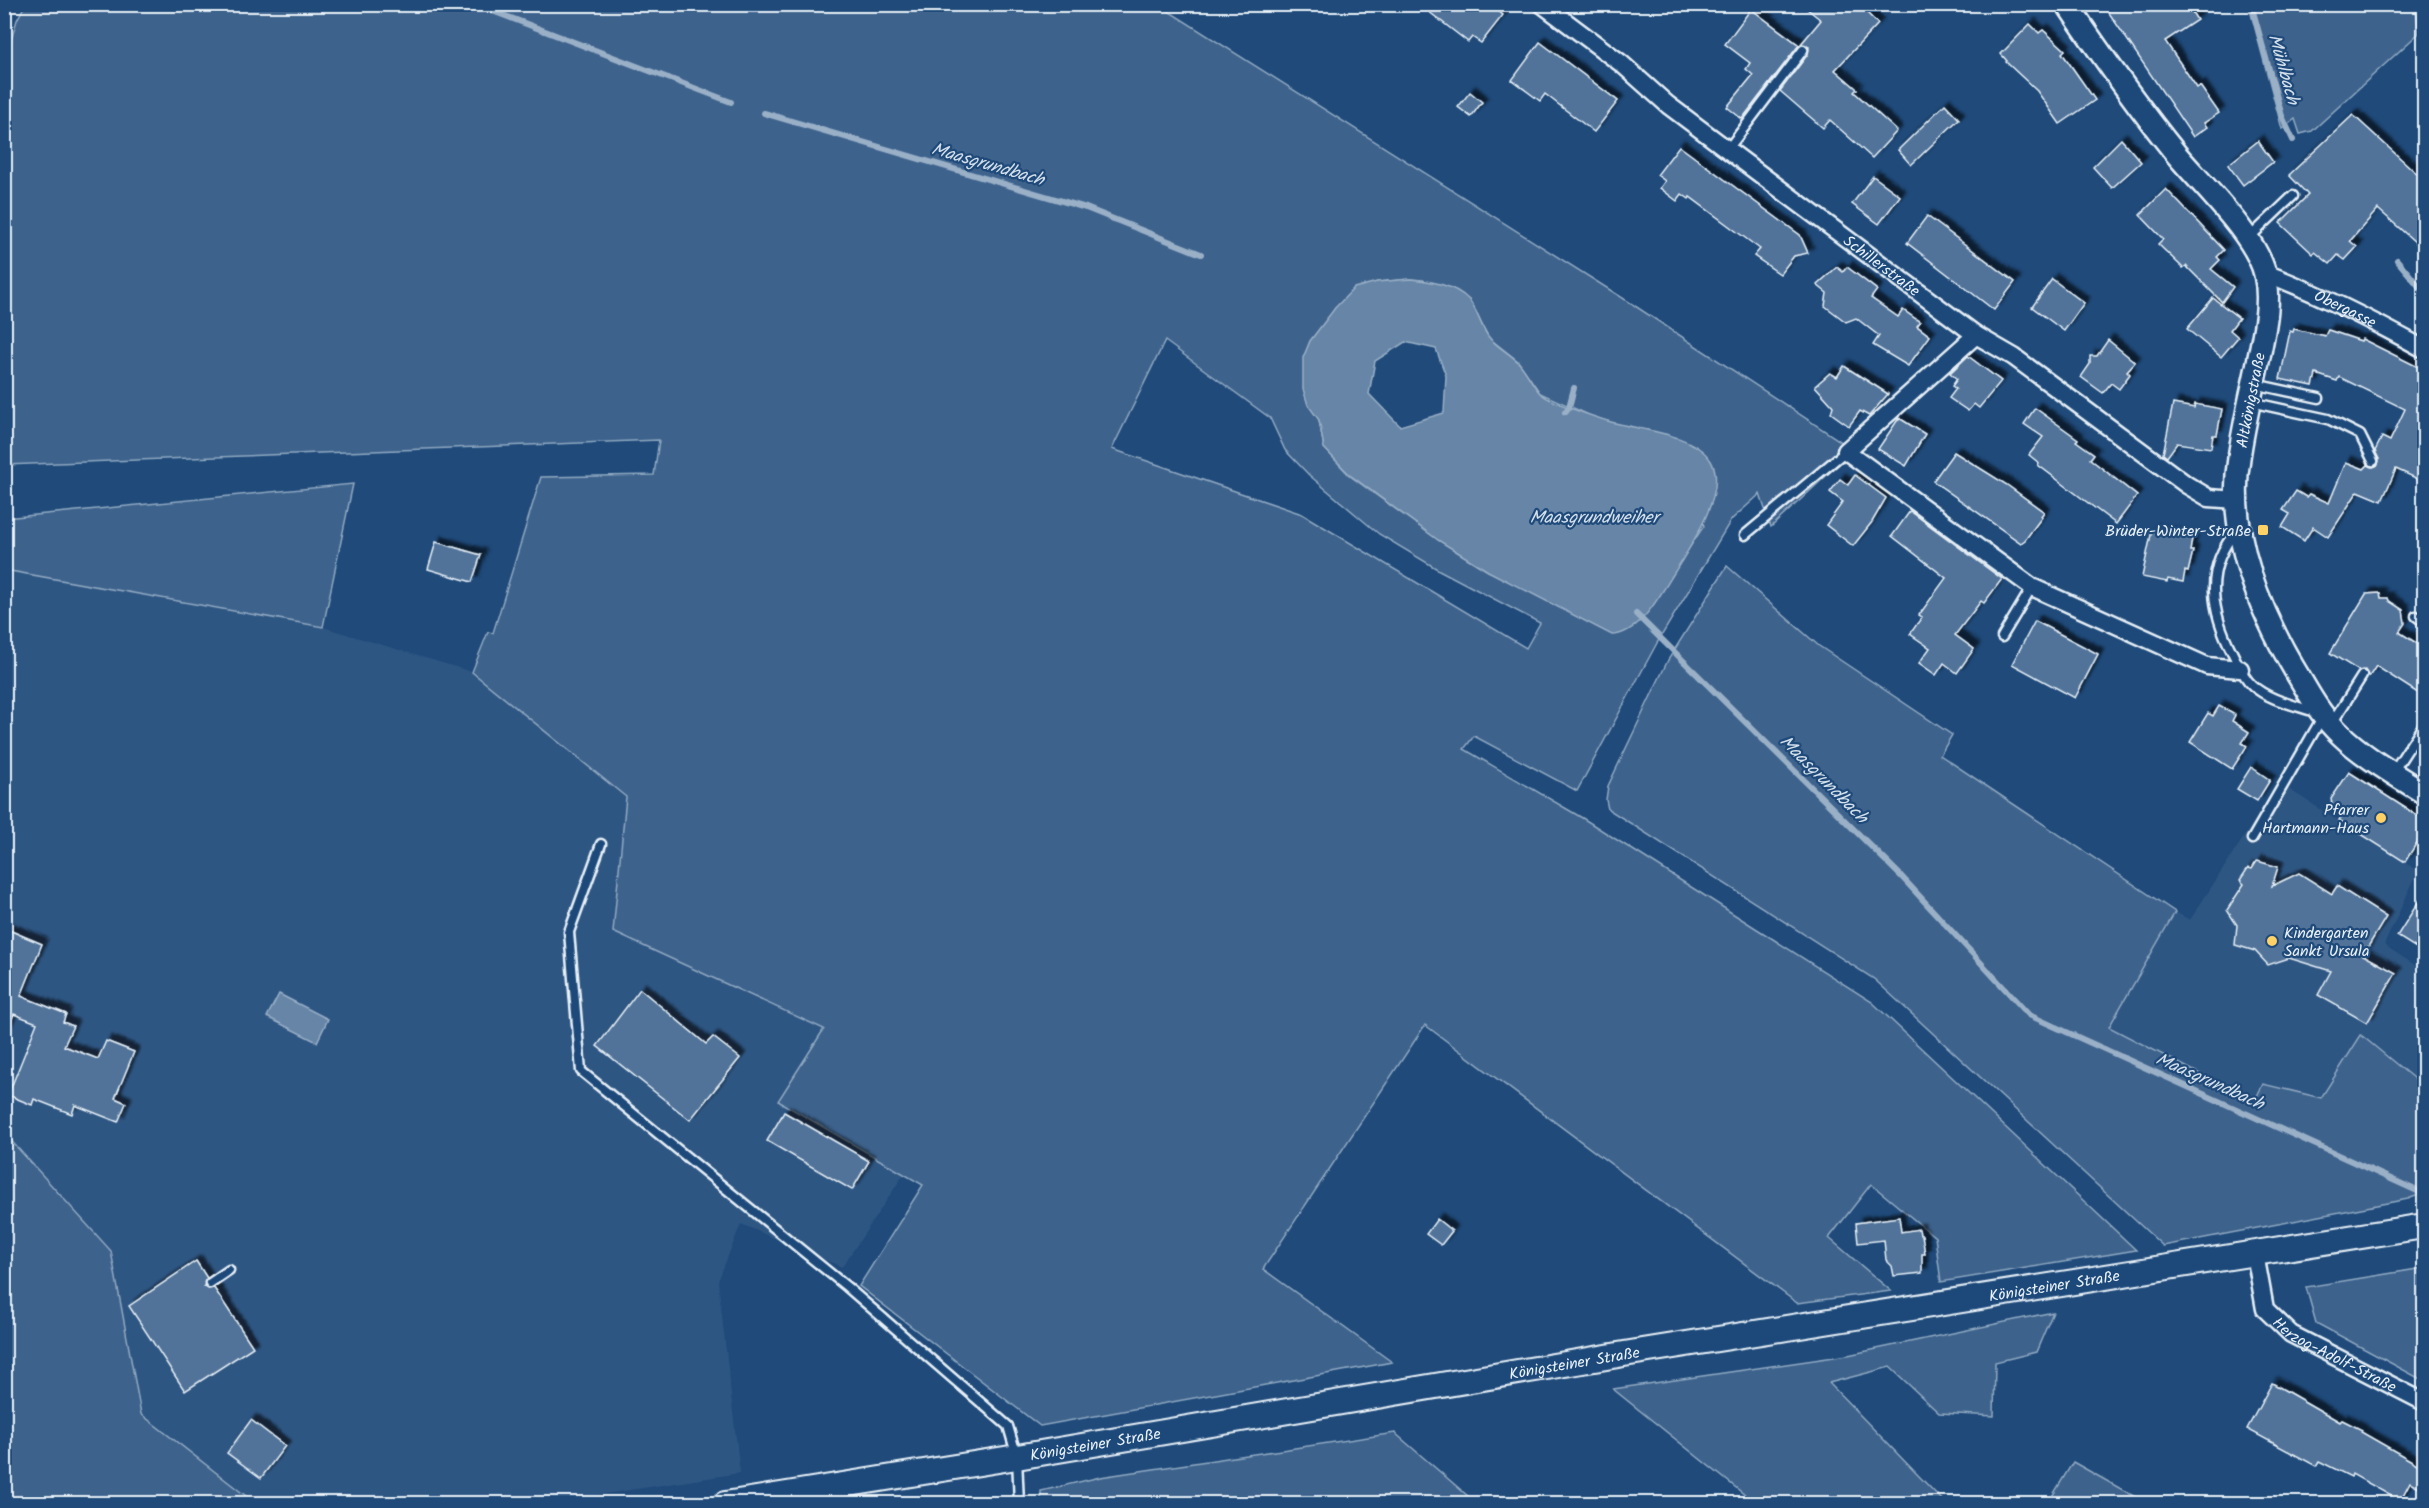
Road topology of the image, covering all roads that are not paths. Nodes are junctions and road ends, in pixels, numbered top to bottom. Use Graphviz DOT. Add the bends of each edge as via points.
graph roads {
  1 [pos="1542,4"];
  2 [pos="2067,4"];
  3 [pos="1803,50"];
  4 [pos="1728,149"];
  5 [pos="2294,196"];
  6 [pos="2248,239"];
  7 [pos="2265,273"];
  8 [pos="1976,335"];
  9 [pos="2424,350"];
  10 [pos="2252,393"];
  11 [pos="2319,398"];
  12 [pos="1845,451"];
  13 [pos="2373,461"];
  14 [pos="2237,500"];
  15 [pos="2240,527"];
  16 [pos="1745,535"];
  17 [pos="2032,587"];
  18 [pos="2416,616"];
  19 [pos="2424,622"];
  20 [pos="2002,637"];
  21 [pos="2240,669"];
  22 [pos="2362,676"];
  23 [pos="2325,718"];
  24 [pos="2424,724"];
  25 [pos="2393,773"];
  26 [pos="2424,793"];
  27 [pos="2252,839"];
  28 [pos="601,844"];
  29 [pos="2424,1226"];
  30 [pos="2256,1254"];
  31 [pos="229,1270"];
  32 [pos="210,1283"];
  33 [pos="2424,1402"];
  34 [pos="1017,1457"];
  35 [pos="725,1503"];
  36 [pos="1019,1503"];
  1 -- 4 [label="street, Schillerstraße"];
  2 -- 6 [label="street, Altkönigstraße" via="2111,69"];
  3 -- 4 [label="lane"];
  4 -- 8 [label="street, Schillerstraße"];
  5 -- 6 [label="lane"];
  6 -- 7 [label="street, Altkönigstraße"];
  7 -- 9 [label="street, Obergasse" via="2308,290"];
  7 -- 10 [label="street, Altkönigstraße" via="2268,300"];
  8 -- 12 [label="street"];
  8 -- 14 [label="street, Schillerstraße" via="2014,357 2187,485 2209,498"];
  10 -- 11 [label="lane"];
  10 -- 13 [label="lane" via="2328,418 2360,435"];
  10 -- 14 [label="street, Altkönigstraße" via="2238,460"];
  12 -- 16 [label="lane"];
  12 -- 17 [label="street"];
  14 -- 15 [label="street, Altkönigstraße"];
  15 -- 21 [label="lane" via="2227,542 2216,569 2214,594 2220,626"];
  15 -- 23 [label="street, Altkönigstraße" via="2247,562 2267,620"];
  17 -- 20 [label="lane"];
  17 -- 21 [label="street" via="2207,666"];
  18 -- 19 [label="lane"];
  21 -- 23 [label="lane" via="2252,685 2269,696"];
  22 -- 23 [label="lane"];
  23 -- 25 [label="street, Altkönigstraße" via="2355,747"];
  23 -- 27 [label="lane"];
  24 -- 25 [label="lane"];
  25 -- 26 [label="street, Altkönigstraße"];
  28 -- 34 [label="lane" via="569,932 581,1071 848,1287 1008,1426"];
  29 -- 30 [label="main road, Königsteiner Straße"];
  30 -- 33 [label="street, Herzog-Adolf-Straße" via="2265,1309 2291,1334"];
  30 -- 34 [label="main road, Königsteiner Straße" via="1624,1354"];
  31 -- 32 [label="lane"];
  34 -- 35 [label="main road, Königsteiner Straße"];
  34 -- 36 [label="lane"];
}
